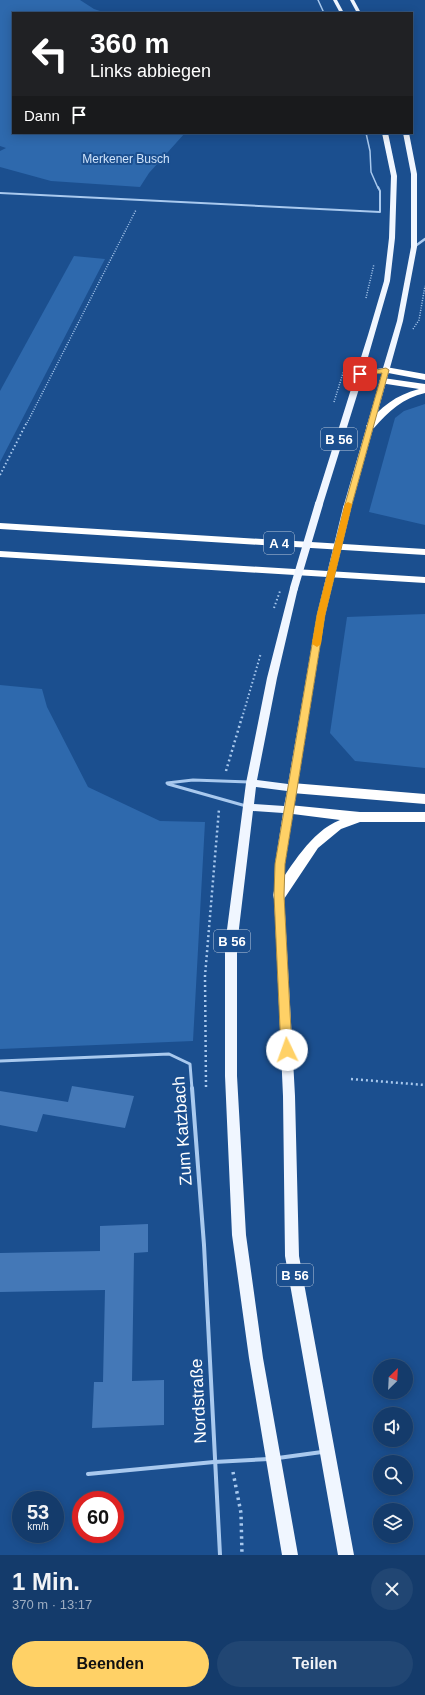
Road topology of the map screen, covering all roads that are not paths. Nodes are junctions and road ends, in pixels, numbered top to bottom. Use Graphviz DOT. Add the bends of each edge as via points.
graph roads {
  1 [pos="318,0"];
  2 [pos="335,0"];
  3 [pos="352,0"];
  4 [pos="324,12"];
  5 [pos="341,12"];
  6 [pos="358,12"];
  7 [pos="366,134"];
  8 [pos="385,134"];
  9 [pos="406,134"];
  10 [pos="0,193"];
  11 [pos="425,239"];
  12 [pos="414,247"];
  13 [pos="386,370"];
  14 [pos="360,374"];
  15 [pos="425,377"];
  16 [pos="383,381"];
  17 [pos="425,387"];
  18 [pos="425,390"];
  19 [pos="371,426"];
  20 [pos="0,526"];
  21 [pos="425,552"];
  22 [pos="0,554"];
  23 [pos="425,580"];
  24 [pos="251,783"];
  25 [pos="292,788"];
  26 [pos="425,799"];
  27 [pos="248,807"];
  28 [pos="289,810"];
  29 [pos="360,817"];
  30 [pos="425,817"];
  31 [pos="279,895"];
  32 [pos="0,1061"];
  33 [pos="204,1245"];
  34 [pos="326,1452"];
  35 [pos="272,1458"];
  36 [pos="214,1462"];
  37 [pos="88,1474"];
  38 [pos="220,1555"];
  39 [pos="290,1555"];
  40 [pos="346,1555"];
  1 -- 4 [label="lane"];
  2 -- 5 [label="main road"];
  3 -- 6 [label="main road"];
  7 -- 10 [label="lane" via="371,172 380,191 380,212"];
  8 -- 14 [label="main road, B 56" via="394,176 392,238 387,280"];
  9 -- 12 [label="main road, B 56" via="414,174"];
  11 -- 12 [label="street"];
  12 -- 13 [label="main road, B 56" via="408,285"];
  13 -- 14 [label="main road"];
  13 -- 15 [label="highway"];
  13 -- 16 [label="main road, B 56"];
  14 -- 16 [label="main road"];
  14 -- 24 [label="main road, B 56, bridge" via="288,611"];
  16 -- 17 [label="highway"];
  16 -- 19 [label="main road, B 56"];
  18 -- 19 [label="highway" via="392,402"];
  19 -- 25 [label="main road, B 56, bridge" via="347,508 321,615"];
  20 -- 21 [label="highway, A 4"];
  22 -- 23 [label="highway, A 4"];
  24 -- 25 [label="main road"];
  24 -- 27 [label="main road, B 56"];
  24 -- 27 [label="lane" via="223,780 167,783"];
  25 -- 26 [label="highway"];
  25 -- 28 [label="main road, B 56"];
  27 -- 28 [label="main road"];
  27 -- 35 [label="main road, B 56" via="231,945 231,1076 239,1235"];
  28 -- 29 [label="highway"];
  28 -- 31 [label="main road, B 56" via="280,864"];
  29 -- 30 [label="highway"];
  29 -- 31 [label="highway" via="337,826 314,845"];
  31 -- 34 [label="main road, B 56" via="289,1096 292,1256"];
  32 -- 33 [label="lane, Zum Katzbach" via="169,1054 190,1064"];
  33 -- 36 [label="lane, Nordstraße"];
  34 -- 35 [label="lane"];
  34 -- 40 [label="main road, B 56"];
  35 -- 36 [label="lane"];
  35 -- 39 [label="main road, B 56"];
  36 -- 37 [label="lane"];
  36 -- 38 [label="lane, Nordstraße"];
}
